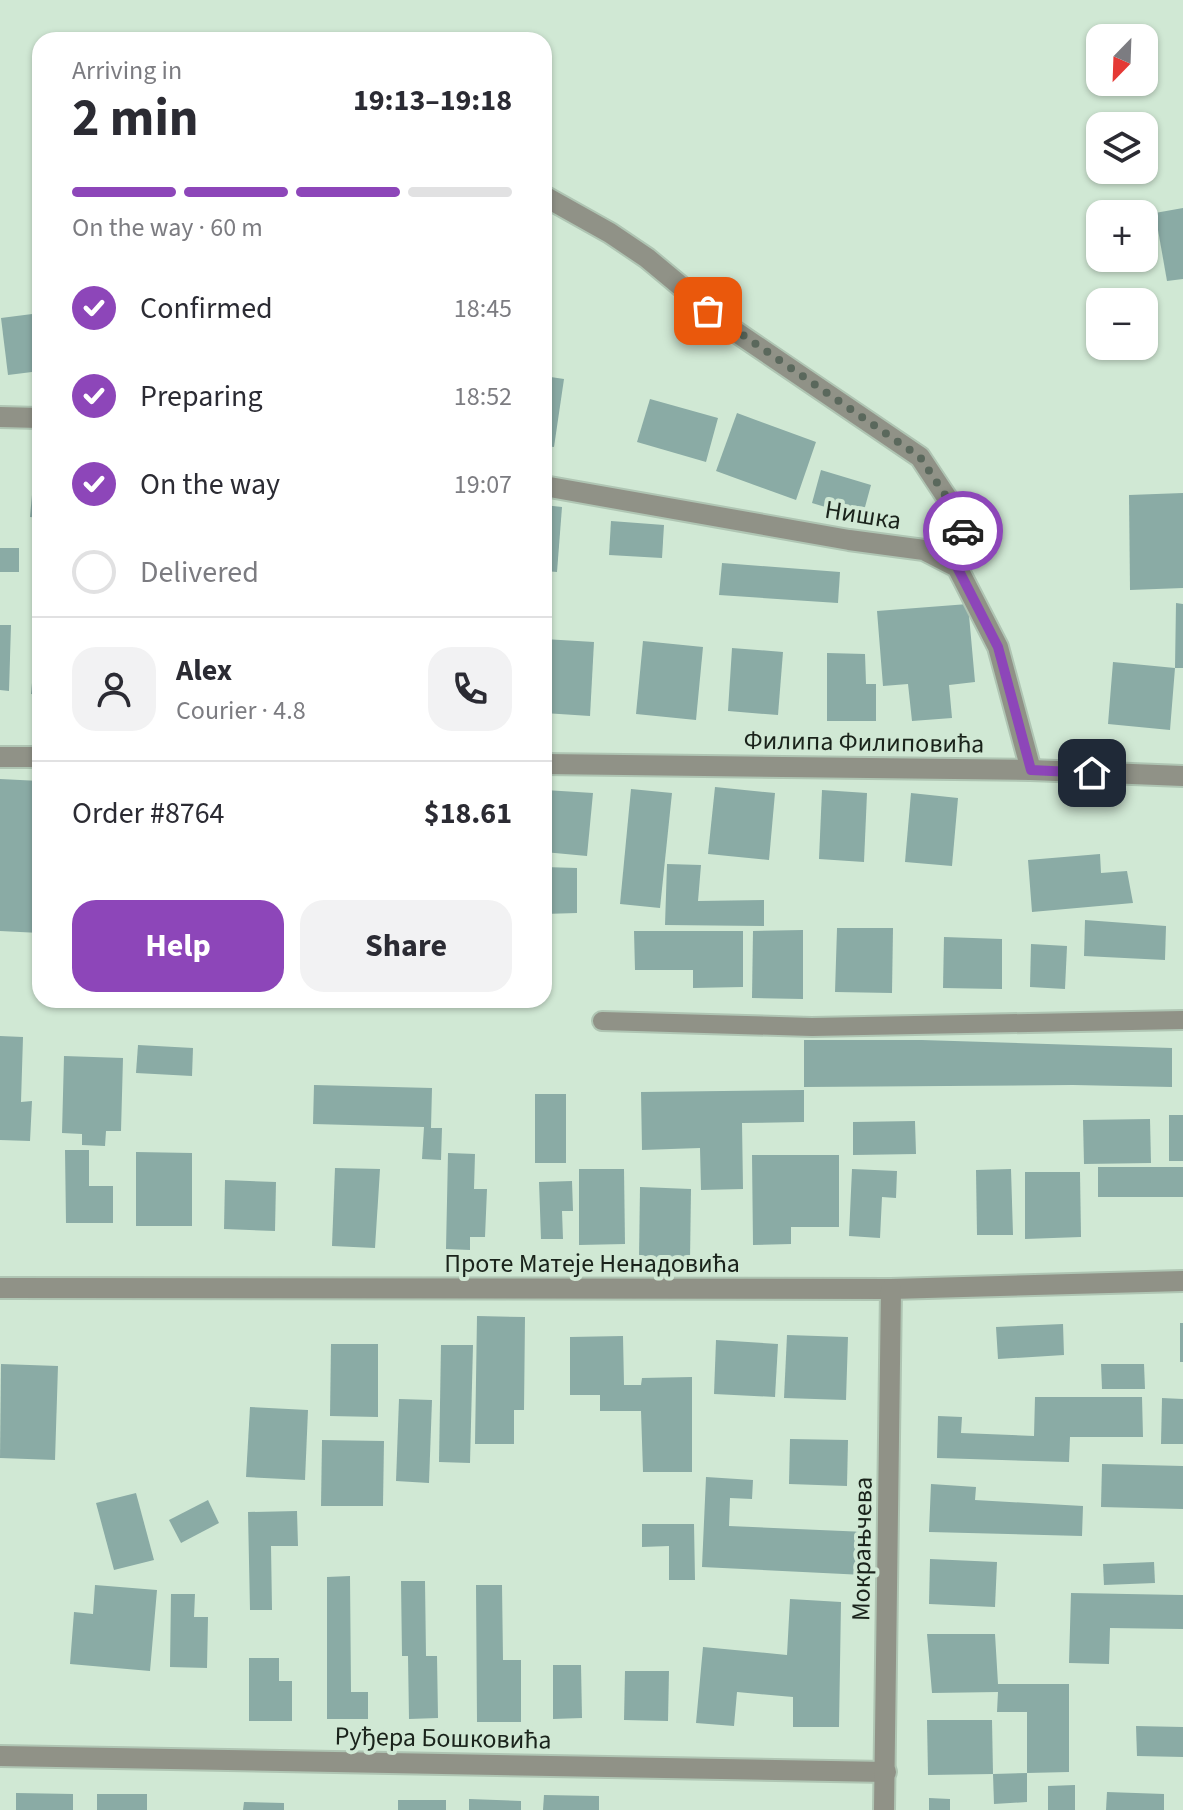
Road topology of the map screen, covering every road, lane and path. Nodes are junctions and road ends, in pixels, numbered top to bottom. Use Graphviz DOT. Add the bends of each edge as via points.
graph roads {
  1 [pos="552,200"];
  2 [pos="0,417"];
  3 [pos="32,418"];
  4 [pos="552,487"];
  5 [pos="957,567"];
  6 [pos="0,757"];
  7 [pos="32,757"];
  8 [pos="552,764"];
  9 [pos="1031,770"];
  10 [pos="1183,776"];
  11 [pos="1183,1020"];
  12 [pos="602,1021"];
  13 [pos="1183,1281"];
  14 [pos="0,1288"];
  15 [pos="891,1289"];
  16 [pos="0,1756"];
  17 [pos="886,1772"];
  18 [pos="884,1810"];
  1 -- 5 [label="street" via="647,258 736,332 920,457 964,534"];
  2 -- 3 [label="street"];
  4 -- 5 [label="street, Нишка" via="924,550"];
  5 -- 9 [label="street" via="998,647"];
  6 -- 7 [label="street"];
  8 -- 9 [label="street, Филипа Филиповића"];
  9 -- 10 [label="street, Филипа Филиповића"];
  11 -- 12 [label="lane" via="812,1027"];
  13 -- 15 [label="street, Проте Матеје Ненадовића"];
  14 -- 15 [label="street, Проте Матеје Ненадовића"];
  15 -- 17 [label="street, Мокрањчева"];
  16 -- 17 [label="street, Руђера Бошковића"];
  17 -- 18 [label="street, Мокрањчева"];
}
